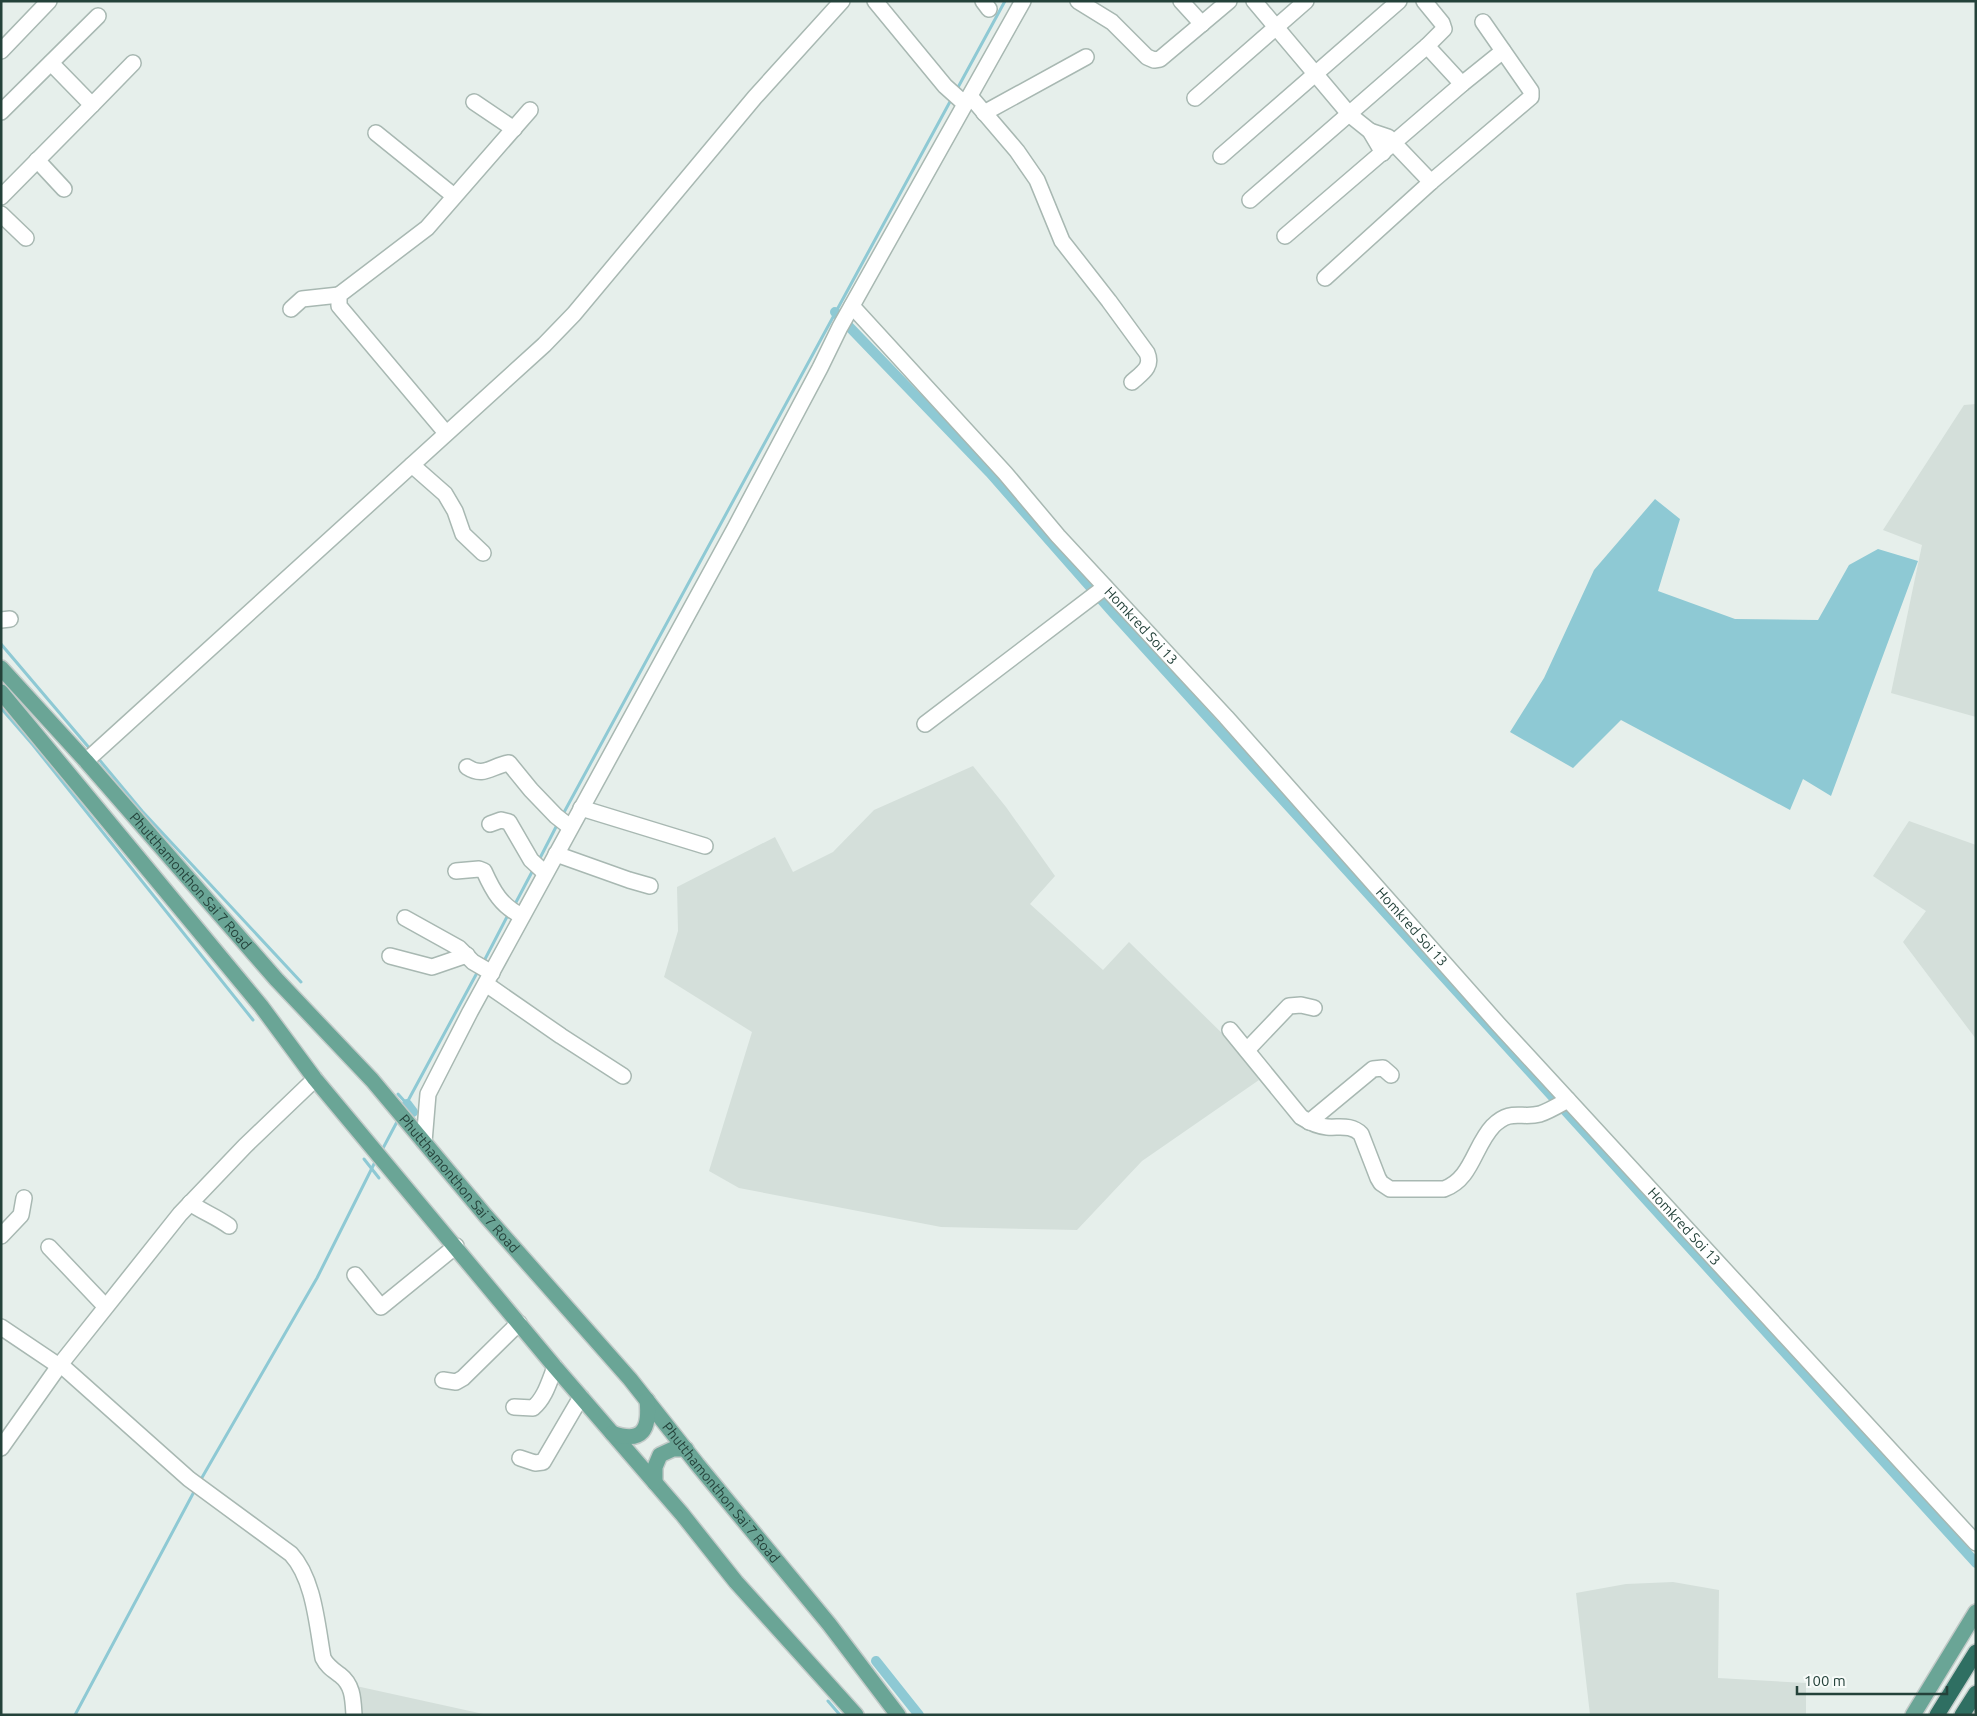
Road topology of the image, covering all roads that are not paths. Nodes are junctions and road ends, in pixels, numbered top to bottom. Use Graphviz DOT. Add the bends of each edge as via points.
graph roads {
  1 [pos="49,1"];
  2 [pos="842,1"];
  3 [pos="875,1"];
  4 [pos="1023,1"];
  5 [pos="1078,1"];
  6 [pos="1181,1"];
  7 [pos="1229,1"];
  8 [pos="1254,1"];
  9 [pos="1306,1"];
  10 [pos="1399,1"];
  11 [pos="1424,1"];
  12 [pos="98,16"];
  13 [pos="1483,22"];
  14 [pos="1202,24"];
  15 [pos="1275,28"];
  16 [pos="1427,46"];
  17 [pos="1,51"];
  18 [pos="1503,51"];
  19 [pos="1086,57"];
  20 [pos="51,63"];
  21 [pos="134,64"];
  22 [pos="1315,73"];
  23 [pos="1462,84"];
  24 [pos="1195,98"];
  25 [pos="965,100"];
  26 [pos="474,102"];
  27 [pos="92,105"];
  28 [pos="530,110"];
  29 [pos="1,112"];
  30 [pos="984,113"];
  31 [pos="1350,115"];
  32 [pos="514,129"];
  33 [pos="1370,131"];
  34 [pos="376,133"];
  35 [pos="1395,143"];
  36 [pos="1383,152"];
  37 [pos="1221,156"];
  38 [pos="37,160"];
  39 [pos="1431,182"];
  40 [pos="64,189"];
  41 [pos="454,196"];
  42 [pos="1,197"];
  43 [pos="1250,200"];
  44 [pos="1,214"];
  45 [pos="1285,236"];
  46 [pos="26,238"];
  47 [pos="1325,278"];
  48 [pos="339,295"];
  49 [pos="291,309"];
  50 [pos="846,316"];
  51 [pos="1132,382"];
  52 [pos="446,433"];
  53 [pos="412,464"];
  54 [pos="483,553"];
  55 [pos="1099,592"];
  56 [pos="1,668"];
  57 [pos="2,696"];
  58 [pos="925,724"];
  59 [pos="91,756"];
  60 [pos="467,767"];
  61 [pos="581,808"];
  62 [pos="564,822"];
  63 [pos="490,824"];
  64 [pos="705,846"];
  65 [pos="556,854"];
  66 [pos="538,867"];
  67 [pos="456,871"];
  68 [pos="650,886"];
  69 [pos="514,912"];
  70 [pos="405,918"];
  71 [pos="390,956"];
  72 [pos="481,969"];
  73 [pos="1314,1008"];
  74 [pos="1230,1030"];
  75 [pos="1247,1050"];
  76 [pos="1391,1075"];
  77 [pos="623,1076"];
  78 [pos="315,1079"];
  79 [pos="1562,1103"];
  80 [pos="1309,1122"];
  81 [pos="425,1127"];
  82 [pos="24,1198"];
  83 [pos="190,1203"];
  84 [pos="229,1226"];
  85 [pos="1,1236"];
  86 [pos="456,1246"];
  87 [pos="48,1247"];
  88 [pos="355,1274"];
  89 [pos="106,1306"];
  90 [pos="519,1323"];
  91 [pos="1,1327"];
  92 [pos="60,1365"];
  93 [pos="555,1367"];
  94 [pos="443,1380"];
  95 [pos="581,1397"];
  96 [pos="647,1400"];
  97 [pos="514,1407"];
  98 [pos="612,1433"];
  99 [pos="1,1448"];
  100 [pos="686,1450"];
  101 [pos="520,1458"];
  102 [pos="655,1483"];
  103 [pos="1976,1543"];
  104 [pos="1976,1612"];
  105 [pos="1976,1652"];
  106 [pos="1976,1693"];
  107 [pos="354,1715"];
  108 [pos="856,1715"];
  109 [pos="898,1715"];
  110 [pos="1913,1715"];
  111 [pos="1937,1715"];
  112 [pos="1962,1715"];
  1 -- 17 [label="street"];
  2 -- 52 [label="street" via="755,97 574,314"];
  3 -- 25 [label="street" via="945,86"];
  4 -- 25 [label="street"];
  5 -- 14 [label="street" via="1112,22 1154,60 1160,59"];
  6 -- 14 [label="street"];
  7 -- 14 [label="street"];
  8 -- 15 [label="street"];
  9 -- 15 [label="street"];
  10 -- 22 [label="street"];
  11 -- 16 [label="street" via="1444,29"];
  12 -- 20 [label="street"];
  13 -- 18 [label="street"];
  15 -- 22 [label="street"];
  15 -- 24 [label="street"];
  16 -- 23 [label="street"];
  16 -- 31 [label="street"];
  18 -- 23 [label="street"];
  18 -- 39 [label="street" via="1531,91 1531,96"];
  19 -- 30 [label="street"];
  20 -- 27 [label="street"];
  20 -- 29 [label="street"];
  21 -- 27 [label="street"];
  22 -- 31 [label="street"];
  22 -- 37 [label="street"];
  23 -- 35 [label="street"];
  25 -- 30 [label="street"];
  25 -- 50 [label="street"];
  26 -- 32 [label="street"];
  27 -- 38 [label="street"];
  28 -- 32 [label="street"];
  30 -- 51 [label="street" via="1037,180 1062,241 1148,353 1148,367"];
  31 -- 33 [label="street"];
  31 -- 43 [label="street"];
  32 -- 41 [label="street"];
  33 -- 35 [label="street"];
  33 -- 36 [label="street"];
  34 -- 41 [label="street"];
  35 -- 36 [label="street"];
  35 -- 39 [label="street"];
  36 -- 45 [label="street"];
  38 -- 40 [label="street"];
  38 -- 42 [label="street"];
  39 -- 47 [label="street"];
  41 -- 48 [label="street" via="427,228"];
  44 -- 46 [label="street"];
  48 -- 49 [label="street" via="302,299"];
  48 -- 52 [label="street" via="339,306"];
  50 -- 55 [label="street, Homkred Soi 13" via="998,466 1058,536"];
  50 -- 61 [label="street"];
  52 -- 53 [label="street"];
  53 -- 54 [label="street" via="445,494 463,534"];
  53 -- 59 [label="street"];
  55 -- 58 [label="street"];
  55 -- 79 [label="street, Homkred Soi 13" via="1226,717"];
  56 -- 59 [label="main road, Phutthamonthon Sai 7 Road"];
  57 -- 78 [label="main road, Phutthamonthon Sai 7 Road" via="261,1006"];
  59 -- 81 [label="main road, Phutthamonthon Sai 7 Road" via="269,971 410,1125"];
  60 -- 62 [label="street" via="481,773 509,762 531,790"];
  61 -- 62 [label="street"];
  61 -- 64 [label="street"];
  62 -- 65 [label="street"];
  63 -- 66 [label="street" via="501,820 509,822"];
  65 -- 66 [label="street"];
  65 -- 68 [label="street"];
  66 -- 69 [label="street"];
  67 -- 69 [label="street" via="484,871 498,898"];
  69 -- 72 [label="street"];
  70 -- 72 [label="street" via="459,948"];
  71 -- 72 [label="street" via="432,967"];
  72 -- 77 [label="street" via="561,1036"];
  72 -- 81 [label="street" via="428,1094"];
  73 -- 75 [label="street" via="1289,1006"];
  74 -- 75 [label="street"];
  75 -- 80 [label="street"];
  76 -- 80 [label="street" via="1383,1068 1373,1069"];
  78 -- 83 [label="street"];
  78 -- 86 [label="main road, Phutthamonthon Sai 7 Road"];
  79 -- 80 [label="street" via="1539,1114 1509,1115 1492,1127 1463,1177 1444,1189 1386,1187 1378,1178 1361,1134 1356,1129"];
  79 -- 103 [label="street, Homkred Soi 13"];
  81 -- 96 [label="main road, Phutthamonthon Sai 7 Road" via="485,1216"];
  82 -- 85 [label="street" via="21,1215"];
  83 -- 84 [label="street"];
  83 -- 89 [label="street"];
  86 -- 88 [label="street" via="381,1307"];
  86 -- 90 [label="main road, Phutthamonthon Sai 7 Road"];
  87 -- 89 [label="street"];
  89 -- 92 [label="street"];
  90 -- 93 [label="main road, Phutthamonthon Sai 7 Road"];
  90 -- 94 [label="street" via="462,1378 456,1382"];
  91 -- 92 [label="street"];
  92 -- 99 [label="street"];
  92 -- 107 [label="street" via="189,1479 297,1560 309,1586 323,1658 327,1666 342,1676 350,1687"];
  93 -- 95 [label="main road, Phutthamonthon Sai 7 Road"];
  93 -- 97 [label="street" via="538,1404 533,1408"];
  95 -- 98 [label="main road, Phutthamonthon Sai 7 Road"];
  95 -- 101 [label="street" via="543,1462"];
  96 -- 98 [label="main road" via="649,1418 645,1430 634,1436"];
  96 -- 100 [label="main road, Phutthamonthon Sai 7 Road"];
  98 -- 102 [label="main road, Phutthamonthon Sai 7 Road"];
  100 -- 102 [label="main road" via="673,1448 660,1455 655,1467"];
  100 -- 109 [label="main road, Phutthamonthon Sai 7 Road" via="829,1624"];
  102 -- 108 [label="main road, Phutthamonthon Sai 7 Road" via="736,1582"];
  104 -- 110 [label="main road"];
  105 -- 111 [label="highway"];
  106 -- 112 [label="highway"];
}
